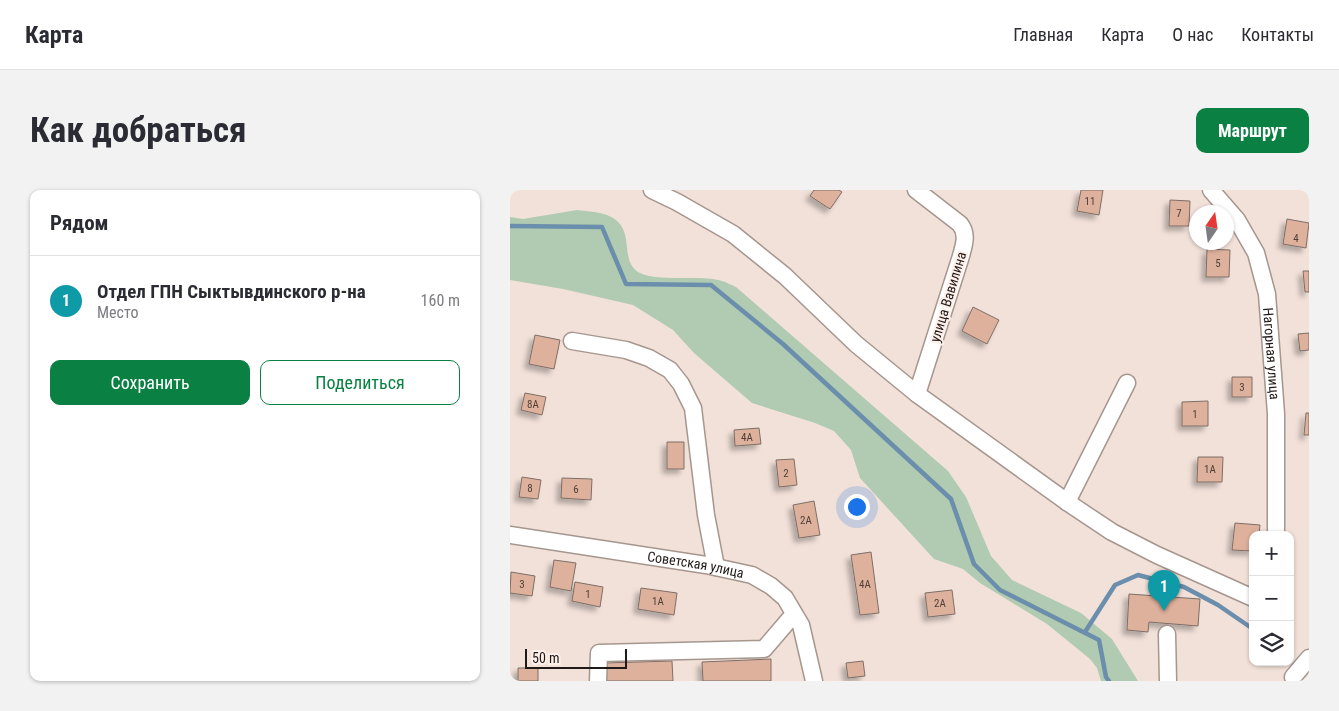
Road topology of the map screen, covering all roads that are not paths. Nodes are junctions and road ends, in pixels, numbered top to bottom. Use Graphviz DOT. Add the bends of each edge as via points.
graph roads {
  1 [pos="652,190"];
  2 [pos="916,190"];
  3 [pos="1210,190"];
  4 [pos="572,341"];
  5 [pos="1127,383"];
  6 [pos="917,394"];
  7 [pos="1067,502"];
  8 [pos="1276,531"];
  9 [pos="510,535"];
  10 [pos="716,567"];
  11 [pos="1249,596"];
  12 [pos="794,614"];
  13 [pos="1167,634"];
  14 [pos="1309,658"];
  15 [pos="1292,673"];
  16 [pos="598,681"];
  17 [pos="814,681"];
  18 [pos="1168,681"];
  1 -- 6 [label="street" via="732,234 785,276 856,344"];
  2 -- 6 [label="street, улица Вавилина" via="960,224 965,240"];
  3 -- 8 [label="street, Нагорная улица" via="1237,220 1256,253 1267,294 1276,414"];
  4 -- 10 [label="street" via="626,350 649,358 670,370 681,384 693,408"];
  5 -- 7 [label="street"];
  6 -- 7 [label="street"];
  7 -- 11 [label="street" via="1112,532"];
  9 -- 10 [label="street, Советская улица"];
  10 -- 12 [label="street, Советская улица" via="752,575 771,586"];
  12 -- 16 [label="street" via="764,649 599,653"];
  12 -- 17 [label="street, Советская улица" via="801,625"];
  13 -- 18 [label="street"];
  14 -- 15 [label="street"];
}
